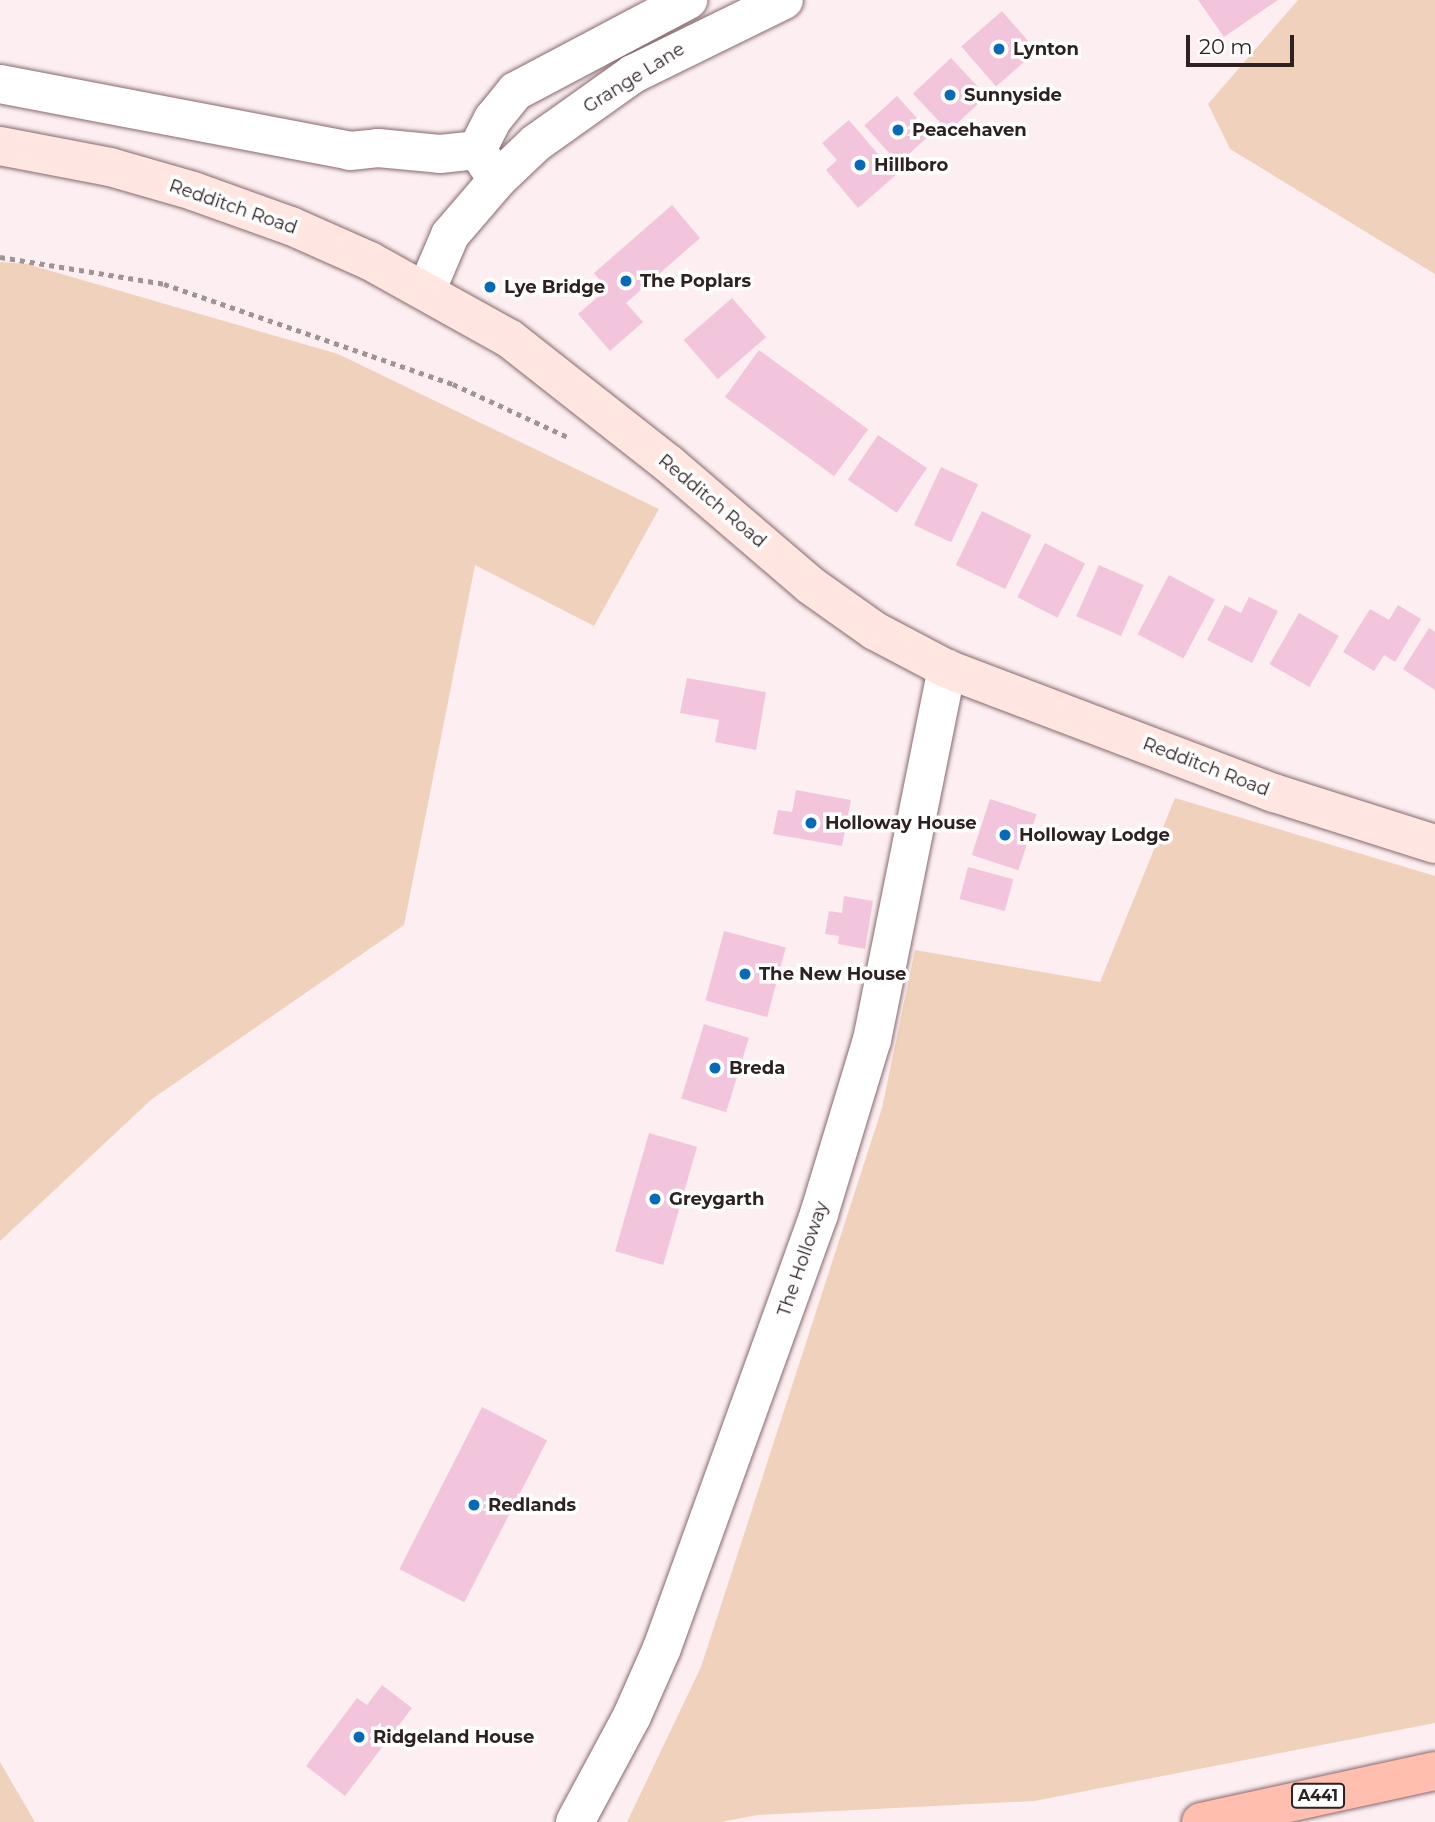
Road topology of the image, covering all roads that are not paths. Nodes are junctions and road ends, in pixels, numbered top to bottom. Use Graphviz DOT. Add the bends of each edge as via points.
graph roads {
  1 [pos="688,0"];
  2 [pos="784,0"];
  3 [pos="0,84"];
  4 [pos="0,146"];
  5 [pos="487,165"];
  6 [pos="426,289"];
  7 [pos="947,669"];
  8 [pos="1435,844"];
  9 [pos="1435,1771"];
  10 [pos="575,1822"];
  11 [pos="1201,1822"];
  1 -- 5 [label="street, Grange Lane" via="516,91 493,119"];
  2 -- 5 [label="street, Grange Lane" via="633,74 537,143"];
  3 -- 5 [label="street" via="350,151 378,148"];
  4 -- 6 [label="main road, Redditch Road" via="110,167 193,191 291,226"];
  5 -- 6 [label="street, Grange Lane"];
  6 -- 7 [label="main road, Redditch Road" via="510,338 670,464 810,585 875,631"];
  7 -- 8 [label="main road, Redditch Road" via="1274,793"];
  7 -- 10 [label="street, The Holloway" via="873,1040 819,1214 662,1648 632,1716"];
  9 -- 11 [label="highway, A441"];
}
